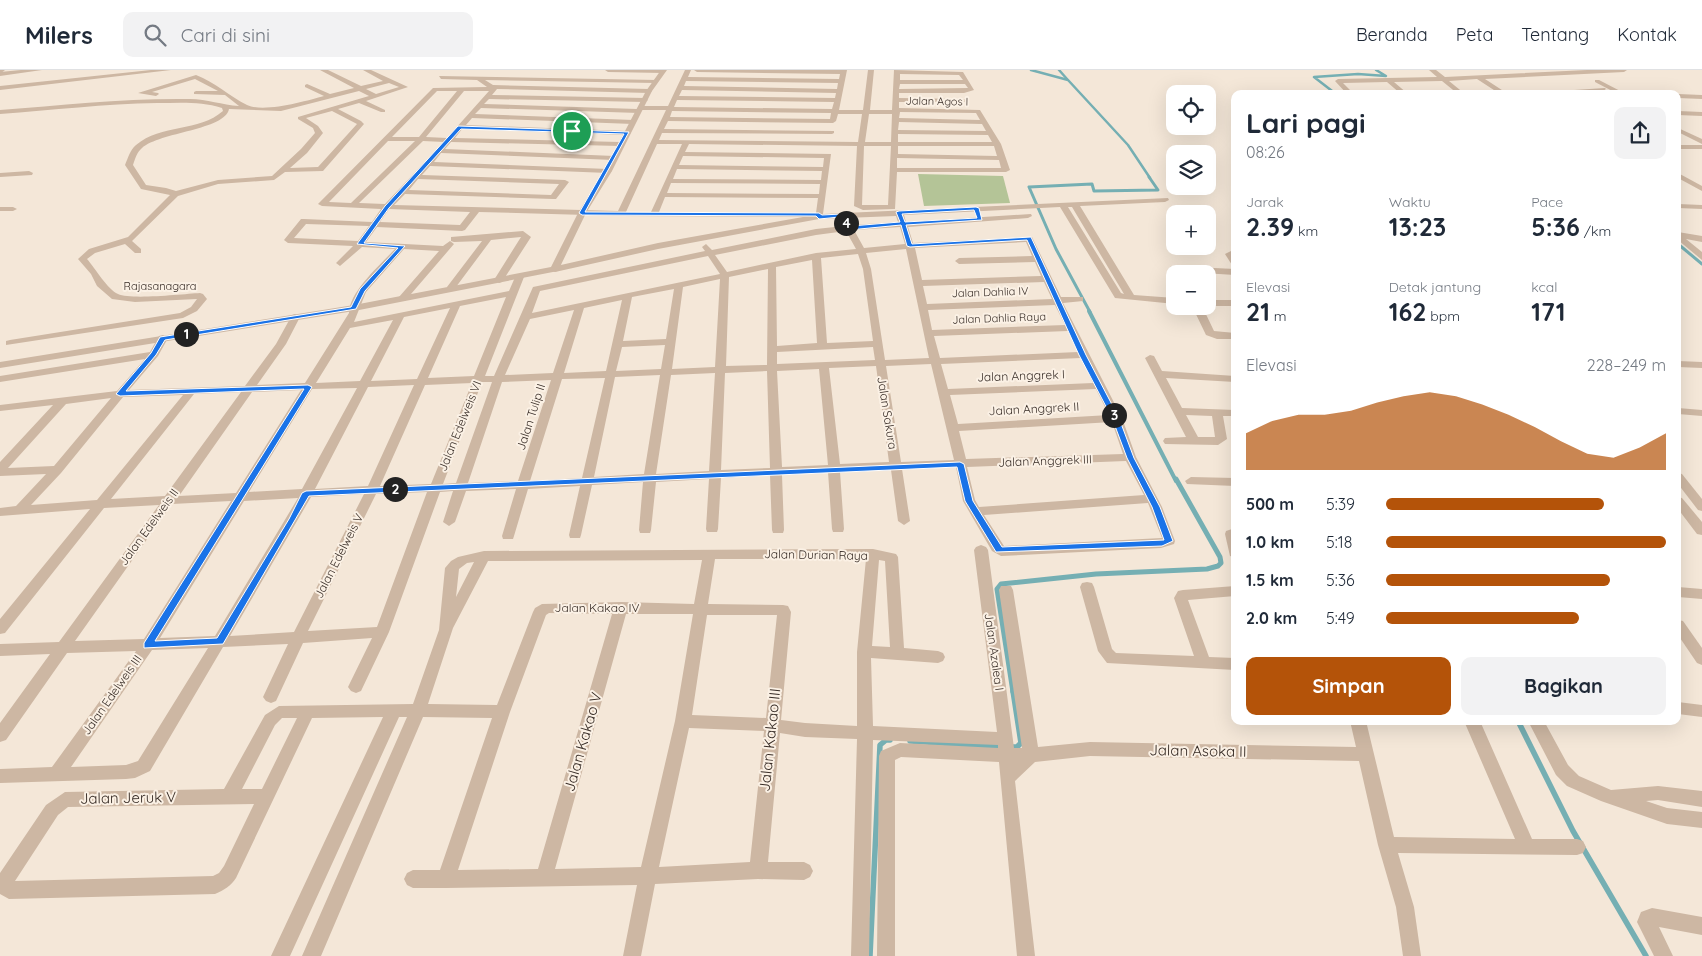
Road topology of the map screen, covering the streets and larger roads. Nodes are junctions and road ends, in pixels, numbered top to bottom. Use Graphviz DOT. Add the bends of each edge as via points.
graph roads {
  1 [pos="39,70"];
  2 [pos="168,70"];
  3 [pos="323,70"];
  4 [pos="366,70"];
  5 [pos="487,70"];
  6 [pos="608,70"];
  7 [pos="663,70"];
  8 [pos="688,70"];
  9 [pos="697,70"];
  10 [pos="871,70"];
  11 [pos="1424,70"];
  12 [pos="1432,70"];
  13 [pos="1622,70"];
  14 [pos="843,71"];
  15 [pos="897,71"];
  16 [pos="1,72"];
  17 [pos="1574,72"];
  18 [pos="440,77"];
  19 [pos="479,78"];
  20 [pos="685,79"];
  21 [pos="1480,79"];
  22 [pos="1388,80"];
  23 [pos="389,81"];
  24 [pos="655,81"];
  25 [pos="842,81"];
  26 [pos="1435,81"];
  27 [pos="1445,81"];
  28 [pos="896,82"];
  29 [pos="965,82"];
  30 [pos="307,86"];
  31 [pos="0,88"];
  32 [pos="463,88"];
  33 [pos="493,88"];
  34 [pos="681,88"];
  35 [pos="359,89"];
  36 [pos="1603,89"];
  37 [pos="1347,90"];
  38 [pos="1400,90"];
  39 [pos="1447,90"];
  40 [pos="1457,90"];
  41 [pos="1498,90"];
  42 [pos="1586,90"];
  43 [pos="1614,90"];
  44 [pos="650,91"];
  45 [pos="840,91"];
  46 [pos="895,91"];
  47 [pos="226,93"];
  48 [pos="330,96"];
  49 [pos="376,96"];
  50 [pos="1681,96"];
  51 [pos="488,97"];
  52 [pos="1702,97"];
  53 [pos="675,98"];
  54 [pos="645,100"];
  55 [pos="838,100"];
  56 [pos="896,100"];
  57 [pos="361,101"];
  58 [pos="964,101"];
  59 [pos="479,106"];
  60 [pos="225,107"];
  61 [pos="247,108"];
  62 [pos="669,108"];
  63 [pos="333,109"];
  64 [pos="640,110"];
  65 [pos="383,111"];
  66 [pos="836,111"];
  67 [pos="897,111"];
  68 [pos="0,112"];
  69 [pos="866,112"];
  70 [pos="1681,113"];
  71 [pos="1702,114"];
  72 [pos="470,116"];
  73 [pos="665,119"];
  74 [pos="896,120"];
  75 [pos="833,121"];
  76 [pos="633,122"];
  77 [pos="984,122"];
  78 [pos="1681,126"];
  79 [pos="460,127"];
  80 [pos="660,131"];
  81 [pos="832,132"];
  82 [pos="895,132"];
  83 [pos="1681,132"];
  84 [pos="627,133"];
  85 [pos="990,133"];
  86 [pos="1702,136"];
  87 [pos="386,138"];
  88 [pos="421,139"];
  89 [pos="448,140"];
  90 [pos="654,142"];
  91 [pos="686,142"];
  92 [pos="1702,142"];
  93 [pos="895,143"];
  94 [pos="620,144"];
  95 [pos="829,144"];
  96 [pos="861,144"];
  97 [pos="997,144"];
  98 [pos="1681,147"];
  99 [pos="1702,147"];
  100 [pos="438,151"];
  101 [pos="680,154"];
  102 [pos="828,156"];
  103 [pos="894,156"];
  104 [pos="614,158"];
  105 [pos="1002,158"];
  106 [pos="427,164"];
  107 [pos="674,167"];
  108 [pos="575,169"];
  109 [pos="826,169"];
  110 [pos="283,170"];
  111 [pos="892,170"];
  112 [pos="608,171"];
  113 [pos="29,173"];
  114 [pos="0,175"];
  115 [pos="416,177"];
  116 [pos="1681,177"];
  117 [pos="1702,178"];
  118 [pos="669,180"];
  119 [pos="565,182"];
  120 [pos="824,182"];
  121 [pos="1702,189"];
  122 [pos="403,192"];
  123 [pos="175,194"];
  124 [pos="460,194"];
  125 [pos="663,195"];
  126 [pos="823,196"];
  127 [pos="553,197"];
  128 [pos="1165,200"];
  129 [pos="1075,204"];
  130 [pos="353,205"];
  131 [pos="1063,205"];
  132 [pos="1681,206"];
  133 [pos="387,207"];
  134 [pos="1702,207"];
  135 [pos="13,208"];
  136 [pos="447,208"];
  137 [pos="976,208"];
  138 [pos="0,209"];
  139 [pos="476,210"];
  140 [pos="546,212"];
  141 [pos="899,212"];
  142 [pos="582,213"];
  143 [pos="621,214"];
  144 [pos="654,214"];
  145 [pos="842,215"];
  146 [pos="819,216"];
  147 [pos="1028,216"];
  148 [pos="980,219"];
  149 [pos="376,224"];
  150 [pos="903,224"];
  151 [pos="462,228"];
  152 [pos="849,228"];
  153 [pos="1681,236"];
  154 [pos="488,238"];
  155 [pos="1681,238"];
  156 [pos="454,239"];
  157 [pos="1702,239"];
  158 [pos="701,240"];
  159 [pos="127,241"];
  160 [pos="954,242"];
  161 [pos="360,244"];
  162 [pos="402,246"];
  163 [pos="910,246"];
  164 [pos="446,249"];
  165 [pos="138,251"];
  166 [pos="861,251"];
  167 [pos="709,252"];
  168 [pos="816,256"];
  169 [pos="1702,257"];
  170 [pos="1038,259"];
  171 [pos="1168,260"];
  172 [pos="959,262"];
  173 [pos="340,264"];
  174 [pos="772,265"];
  175 [pos="1171,265"];
  176 [pos="555,269"];
  177 [pos="1216,272"];
  178 [pos="1231,272"];
  179 [pos="725,275"];
  180 [pos="1046,279"];
  181 [pos="499,280"];
  182 [pos="964,281"];
  183 [pos="919,283"];
  184 [pos="678,284"];
  185 [pos="516,285"];
  186 [pos="450,289"];
  187 [pos="628,295"];
  188 [pos="1131,298"];
  189 [pos="402,299"];
  190 [pos="1080,299"];
  191 [pos="1166,300"];
  192 [pos="1057,301"];
  193 [pos="1216,303"];
  194 [pos="1231,303"];
  195 [pos="456,305"];
  196 [pos="580,306"];
  197 [pos="924,307"];
  198 [pos="354,310"];
  199 [pos="1201,315"];
  200 [pos="400,316"];
  201 [pos="526,317"];
  202 [pos="293,321"];
  203 [pos="347,324"];
  204 [pos="1071,328"];
  205 [pos="928,333"];
  206 [pos="1231,336"];
  207 [pos="162,338"];
  208 [pos="670,342"];
  209 [pos="10,343"];
  210 [pos="617,344"];
  211 [pos="878,344"];
  212 [pos="822,346"];
  213 [pos="773,349"];
  214 [pos="154,354"];
  215 [pos="1083,355"];
  216 [pos="1150,358"];
  217 [pos="937,362"];
  218 [pos="880,364"];
  219 [pos="1681,364"];
  220 [pos="0,365"];
  221 [pos="824,366"];
  222 [pos="1702,366"];
  223 [pos="772,369"];
  224 [pos="722,370"];
  225 [pos="666,374"];
  226 [pos="1159,374"];
  227 [pos="610,375"];
  228 [pos="559,377"];
  229 [pos="0,379"];
  230 [pos="1231,379"];
  231 [pos="488,380"];
  232 [pos="422,382"];
  233 [pos="364,385"];
  234 [pos="1099,386"];
  235 [pos="308,387"];
  236 [pos="248,388"];
  237 [pos="192,390"];
  238 [pos="944,392"];
  239 [pos="120,394"];
  240 [pos="62,402"];
  241 [pos="0,408"];
  242 [pos="1177,411"];
  243 [pos="1681,411"];
  244 [pos="1217,413"];
  245 [pos="1231,413"];
  246 [pos="1702,413"];
  247 [pos="1116,418"];
  248 [pos="953,428"];
  249 [pos="1168,441"];
  250 [pos="1194,441"];
  251 [pos="1130,458"];
  252 [pos="960,464"];
  253 [pos="896,467"];
  254 [pos="834,468"];
  255 [pos="57,470"];
  256 [pos="0,471"];
  257 [pos="776,472"];
  258 [pos="716,474"];
  259 [pos="650,477"];
  260 [pos="586,481"];
  261 [pos="1191,481"];
  262 [pos="1681,481"];
  263 [pos="1231,482"];
  264 [pos="523,485"];
  265 [pos="447,487"];
  266 [pos="372,490"];
  267 [pos="306,493"];
  268 [pos="240,496"];
  269 [pos="1150,499"];
  270 [pos="168,500"];
  271 [pos="98,504"];
  272 [pos="1681,505"];
  273 [pos="1702,507"];
  274 [pos="19,511"];
  275 [pos="976,511"];
  276 [pos="0,512"];
  277 [pos="904,521"];
  278 [pos="449,522"];
  279 [pos="712,529"];
  280 [pos="838,529"];
  281 [pos="644,530"];
  282 [pos="778,530"];
  283 [pos="1702,531"];
  284 [pos="575,535"];
  285 [pos="508,536"];
  286 [pos="981,550"];
  287 [pos="709,554"];
  288 [pos="873,554"];
  289 [pos="484,556"];
  290 [pos="1088,587"];
  291 [pos="1006,590"];
  292 [pos="1231,591"];
  293 [pos="1681,592"];
  294 [pos="1702,594"];
  295 [pos="621,607"];
  296 [pos="701,608"];
  297 [pos="783,610"];
  298 [pos="0,629"];
  299 [pos="1681,629"];
  300 [pos="446,630"];
  301 [pos="382,632"];
  302 [pos="298,638"];
  303 [pos="220,642"];
  304 [pos="148,645"];
  305 [pos="64,647"];
  306 [pos="0,650"];
  307 [pos="864,652"];
  308 [pos="896,654"];
  309 [pos="938,657"];
  310 [pos="1702,659"];
  311 [pos="1204,663"];
  312 [pos="1231,664"];
  313 [pos="356,686"];
  314 [pos="271,697"];
  315 [pos="1681,708"];
  316 [pos="406,710"];
  317 [pos="1702,711"];
  318 [pos="308,712"];
  319 [pos="502,712"];
  320 [pos="683,721"];
  321 [pos="771,725"];
  322 [pos="1359,725"];
  323 [pos="1474,725"];
  324 [pos="1538,725"];
  325 [pos="865,731"];
  326 [pos="0,735"];
  327 [pos="1006,747"];
  328 [pos="1366,754"];
  329 [pos="1031,755"];
  330 [pos="56,775"];
  331 [pos="0,776"];
  332 [pos="1007,780"];
  333 [pos="266,796"];
  334 [pos="1607,796"];
  335 [pos="229,797"];
  336 [pos="1702,799"];
  337 [pos="1702,820"];
  338 [pos="1387,845"];
  339 [pos="1527,847"];
  340 [pos="1576,847"];
  341 [pos="758,870"];
  342 [pos="804,871"];
  343 [pos="648,876"];
  344 [pos="544,878"];
  345 [pos="414,879"];
  346 [pos="446,879"];
  347 [pos="1702,926"];
  348 [pos="280,956"];
  349 [pos="311,956"];
  350 [pos="632,956"];
  351 [pos="860,956"];
  352 [pos="886,956"];
  353 [pos="1026,956"];
  354 [pos="1412,956"];
  355 [pos="1664,956"];
  1 -- 16 [label="street"];
  2 -- 31 [label="street"];
  3 -- 35 [label="street"];
  4 -- 23 [label="street"];
  5 -- 19 [label="street"];
  6 -- 7 [label="street"];
  7 -- 24 [label="street"];
  8 -- 20 [label="street"];
  9 -- 14 [label="street"];
  10 -- 69 [label="street"];
  11 -- 26 [label="street"];
  12 -- 27 [label="street"];
  13 -- 17 [label="street"];
  14 -- 25 [label="street"];
  15 -- 28 [label="street"];
  15 -- 29 [label="street" via="961,73"];
  17 -- 21 [label="street"];
  17 -- 36 [label="street"];
  17 -- 43 [label="street"];
  18 -- 19 [label="street"];
  19 -- 24 [label="street"];
  19 -- 33 [label="street"];
  20 -- 25 [label="street"];
  20 -- 34 [label="street"];
  21 -- 27 [label="street"];
  21 -- 41 [label="street"];
  22 -- 26 [label="street"];
  22 -- 37 [label="street" via="1338,82"];
  22 -- 38 [label="street"];
  23 -- 35 [label="street"];
  23 -- 49 [label="street" via="404,87"];
  24 -- 44 [label="street"];
  25 -- 45 [label="street"];
  26 -- 27 [label="street"];
  26 -- 39 [label="street"];
  27 -- 40 [label="street"];
  28 -- 29 [label="street"];
  28 -- 46 [label="street"];
  29 -- 46 [label="street" via="971,90"];
  30 -- 48 [label="street"];
  32 -- 33 [label="street"];
  32 -- 87 [label="street" via="435,89"];
  32 -- 88 [label="street"];
  33 -- 44 [label="street"];
  33 -- 51 [label="street"];
  34 -- 45 [label="street"];
  34 -- 53 [label="street"];
  35 -- 48 [label="street"];
  35 -- 49 [label="street"];
  36 -- 42 [label="street"];
  44 -- 54 [label="street"];
  45 -- 55 [label="street"];
  46 -- 56 [label="street"];
  47 -- 47 [label="street" via="194,77 141,93"];
  47 -- 61 [label="street"];
  48 -- 61 [label="street" via="290,108"];
  49 -- 57 [label="street"];
  50 -- 52 [label="street"];
  51 -- 54 [label="street"];
  51 -- 59 [label="street"];
  53 -- 55 [label="street"];
  53 -- 62 [label="street"];
  54 -- 64 [label="street"];
  55 -- 66 [label="street"];
  56 -- 58 [label="street"];
  56 -- 67 [label="street"];
  57 -- 63 [label="street"];
  57 -- 65 [label="street"];
  59 -- 64 [label="street, Jalan Agos I"];
  59 -- 72 [label="street"];
  60 -- 61 [label="street"];
  60 -- 68 [label="street" via="190,101 120,102"];
  60 -- 123 [label="street" via="226,111 215,121 146,141 130,159 129,165 144,187"];
  62 -- 64 [label="street, Jalan Agos I"];
  62 -- 66 [label="street, Jalan Agos I"];
  62 -- 73 [label="street"];
  63 -- 110 [label="street" via="300,118 316,127 319,133"];
  63 -- 110 [label="street" via="361,124 320,169"];
  64 -- 76 [label="street"];
  66 -- 69 [label="street, Jalan Agos I"];
  66 -- 75 [label="street"];
  67 -- 69 [label="street, Jalan Agos I"];
  67 -- 74 [label="street"];
  67 -- 77 [label="street, Jalan Agos I" via="978,111"];
  69 -- 96 [label="street"];
  70 -- 71 [label="street"];
  72 -- 76 [label="street"];
  72 -- 79 [label="street"];
  73 -- 75 [label="street"];
  73 -- 80 [label="street"];
  74 -- 77 [label="street"];
  74 -- 82 [label="street"];
  75 -- 81 [label="street"];
  76 -- 84 [label="street"];
  77 -- 85 [label="street"];
  78 -- 86 [label="street"];
  79 -- 84 [label="street"];
  79 -- 89 [label="street"];
  80 -- 81 [label="street"];
  80 -- 90 [label="street"];
  81 -- 95 [label="street"];
  82 -- 85 [label="street"];
  82 -- 93 [label="street"];
  83 -- 92 [label="street"];
  84 -- 94 [label="street"];
  85 -- 97 [label="street"];
  87 -- 88 [label="street"];
  87 -- 130 [label="street" via="322,204"];
  88 -- 89 [label="street"];
  88 -- 130 [label="street"];
  89 -- 94 [label="street"];
  89 -- 100 [label="street"];
  90 -- 91 [label="street"];
  90 -- 143 [label="street"];
  91 -- 95 [label="street"];
  91 -- 101 [label="street"];
  93 -- 96 [label="street"];
  93 -- 97 [label="street"];
  93 -- 103 [label="street"];
  94 -- 104 [label="street"];
  95 -- 96 [label="street"];
  95 -- 102 [label="street"];
  96 -- 111 [label="street" via="859,207 892,207"];
  97 -- 105 [label="street"];
  98 -- 99 [label="street"];
  100 -- 104 [label="street"];
  100 -- 106 [label="street"];
  101 -- 102 [label="street"];
  101 -- 107 [label="street"];
  102 -- 109 [label="street"];
  103 -- 105 [label="street"];
  103 -- 111 [label="street"];
  104 -- 112 [label="street"];
  105 -- 111 [label="street" via="1006,170"];
  106 -- 108 [label="street"];
  106 -- 115 [label="street"];
  107 -- 109 [label="street"];
  107 -- 118 [label="street"];
  108 -- 112 [label="street"];
  108 -- 119 [label="street"];
  109 -- 120 [label="street"];
  110 -- 123 [label="street" via="271,179 218,182"];
  112 -- 142 [label="street"];
  113 -- 114 [label="street"];
  115 -- 119 [label="street"];
  115 -- 122 [label="street"];
  116 -- 117 [label="street"];
  116 -- 121 [label="street"];
  118 -- 120 [label="street"];
  118 -- 125 [label="street"];
  119 -- 127 [label="street"];
  120 -- 126 [label="street"];
  122 -- 124 [label="street"];
  122 -- 133 [label="street"];
  123 -- 159 [label="street, Rajasanagara"];
  124 -- 127 [label="street"];
  124 -- 136 [label="street"];
  125 -- 126 [label="street"];
  125 -- 144 [label="street"];
  126 -- 146 [label="street"];
  127 -- 140 [label="street"];
  128 -- 129 [label="street"];
  129 -- 131 [label="street"];
  129 -- 188 [label="street"];
  130 -- 133 [label="street"];
  131 -- 137 [label="street"];
  131 -- 188 [label="street" via="1118,296"];
  132 -- 134 [label="street"];
  133 -- 136 [label="street"];
  133 -- 149 [label="street"];
  135 -- 138 [label="street"];
  136 -- 139 [label="street"];
  137 -- 141 [label="street"];
  137 -- 148 [label="street"];
  139 -- 140 [label="street"];
  139 -- 151 [label="street"];
  140 -- 142 [label="street"];
  141 -- 145 [label="street"];
  141 -- 150 [label="street"];
  142 -- 143 [label="street"];
  142 -- 176 [label="street"];
  143 -- 144 [label="street"];
  144 -- 146 [label="street"];
  145 -- 146 [label="street"];
  145 -- 152 [label="street, Jalan Sakura"];
  146 -- 158 [label="street"];
  147 -- 148 [label="street"];
  148 -- 150 [label="street"];
  149 -- 151 [label="street"];
  149 -- 161 [label="street"];
  149 -- 161 [label="street" via="304,221 288,240"];
  150 -- 152 [label="street"];
  150 -- 163 [label="street"];
  151 -- 156 [label="street"];
  152 -- 166 [label="street, Jalan Sakura"];
  152 -- 167 [label="street"];
  153 -- 157 [label="street"];
  154 -- 156 [label="street"];
  154 -- 181 [label="street" via="527,236"];
  154 -- 186 [label="street"];
  155 -- 169 [label="street"];
  156 -- 164 [label="street"];
  158 -- 167 [label="street"];
  158 -- 176 [label="street"];
  159 -- 165 [label="street"];
  159 -- 209 [label="street, Rajasanagara" via="92,252 82,259 106,291 115,297 135,300 200,296 200,304 183,315"];
  160 -- 163 [label="street"];
  160 -- 170 [label="street" via="1034,238"];
  160 -- 172 [label="street"];
  161 -- 162 [label="street"];
  161 -- 173 [label="street"];
  162 -- 164 [label="street"];
  162 -- 198 [label="street, Jalan Edelweis III" via="362,290"];
  163 -- 166 [label="street"];
  163 -- 183 [label="street"];
  164 -- 189 [label="street"];
  166 -- 168 [label="street"];
  166 -- 211 [label="street, Jalan Sakura" via="867,269"];
  167 -- 179 [label="street"];
  167 -- 201 [label="street" via="536,289"];
  168 -- 174 [label="street"];
  168 -- 212 [label="street"];
  170 -- 172 [label="street"];
  170 -- 180 [label="street"];
  171 -- 175 [label="street"];
  172 -- 182 [label="street"];
  174 -- 179 [label="street"];
  174 -- 213 [label="street"];
  176 -- 185 [label="street"];
  177 -- 178 [label="street"];
  179 -- 184 [label="street"];
  179 -- 224 [label="street"];
  180 -- 182 [label="street"];
  180 -- 192 [label="street"];
  181 -- 185 [label="street"];
  181 -- 186 [label="street"];
  182 -- 183 [label="street"];
  183 -- 197 [label="street"];
  184 -- 187 [label="street"];
  184 -- 208 [label="street"];
  185 -- 195 [label="street"];
  185 -- 231 [label="street, Jalan Edelweis VI"];
  186 -- 189 [label="street"];
  187 -- 196 [label="street"];
  187 -- 210 [label="street"];
  188 -- 191 [label="street"];
  189 -- 198 [label="street"];
  190 -- 192 [label="street, Jalan Dahlia IV"];
  192 -- 197 [label="street, Jalan Dahlia IV"];
  192 -- 204 [label="street"];
  193 -- 194 [label="street"];
  195 -- 200 [label="street"];
  195 -- 232 [label="street, Jalan Edelweis V"];
  196 -- 201 [label="street"];
  196 -- 228 [label="street, Jalan Tulip II"];
  197 -- 205 [label="street"];
  198 -- 202 [label="street"];
  198 -- 203 [label="street, Jalan Edelweis III"];
  199 -- 206 [label="street" via="1210,333"];
  200 -- 203 [label="street"];
  200 -- 233 [label="street"];
  201 -- 231 [label="street"];
  202 -- 207 [label="street"];
  202 -- 236 [label="street, Jalan Edelweis II" via="281,344"];
  203 -- 235 [label="street, Jalan Edelweis III"];
  204 -- 205 [label="street, Jalan Dahlia Raya"];
  204 -- 215 [label="street"];
  205 -- 217 [label="street"];
  207 -- 214 [label="street"];
  207 -- 220 [label="street"];
  208 -- 210 [label="street"];
  208 -- 225 [label="street"];
  210 -- 227 [label="street"];
  211 -- 212 [label="street"];
  211 -- 218 [label="street, Jalan Sakura"];
  212 -- 213 [label="street"];
  213 -- 223 [label="street"];
  214 -- 229 [label="street"];
  214 -- 239 [label="street"];
  215 -- 217 [label="street"];
  215 -- 234 [label="street"];
  216 -- 226 [label="street"];
  217 -- 218 [label="street"];
  217 -- 238 [label="street"];
  218 -- 221 [label="street"];
  218 -- 253 [label="street, Jalan Sakura"];
  219 -- 222 [label="street"];
  221 -- 223 [label="street"];
  221 -- 254 [label="street"];
  223 -- 224 [label="street"];
  223 -- 257 [label="street"];
  224 -- 225 [label="street"];
  224 -- 258 [label="street"];
  225 -- 227 [label="street"];
  225 -- 259 [label="street"];
  226 -- 230 [label="street"];
  226 -- 242 [label="street"];
  227 -- 228 [label="street"];
  227 -- 260 [label="street"];
  228 -- 231 [label="street"];
  228 -- 264 [label="street, Jalan Tulip II"];
  231 -- 232 [label="street"];
  231 -- 265 [label="street, Jalan Edelweis VI"];
  231 -- 265 [label="street"];
  232 -- 233 [label="street"];
  232 -- 266 [label="street, Jalan Edelweis V"];
  233 -- 235 [label="street"];
  233 -- 267 [label="street"];
  234 -- 238 [label="street, Jalan Anggrek I"];
  234 -- 247 [label="street"];
  235 -- 236 [label="street"];
  235 -- 268 [label="street, Jalan Edelweis III"];
  236 -- 237 [label="street"];
  236 -- 270 [label="street, Jalan Edelweis II"];
  237 -- 239 [label="street"];
  237 -- 271 [label="street"];
  238 -- 248 [label="street"];
  239 -- 240 [label="street"];
  239 -- 255 [label="street"];
  240 -- 241 [label="street"];
  240 -- 256 [label="street"];
  242 -- 244 [label="street"];
  242 -- 250 [label="street"];
  243 -- 246 [label="street"];
  244 -- 245 [label="street"];
  244 -- 250 [label="street" via="1221,440"];
  247 -- 248 [label="street, Jalan Anggrek II"];
  247 -- 251 [label="street"];
  248 -- 252 [label="street"];
  249 -- 250 [label="street"];
  251 -- 252 [label="street, Jalan Anggrek III"];
  251 -- 269 [label="street"];
  252 -- 253 [label="street, Jalan Anggrek III"];
  252 -- 275 [label="street" via="969,501"];
  253 -- 254 [label="street, Jalan Anggrek III"];
  253 -- 277 [label="street, Jalan Sakura"];
  254 -- 257 [label="street, Jalan Anggrek III"];
  254 -- 280 [label="street"];
  255 -- 256 [label="street"];
  255 -- 274 [label="street"];
  257 -- 258 [label="street, Jalan Anggrek III"];
  257 -- 282 [label="street"];
  258 -- 259 [label="street, Jalan Anggrek III"];
  258 -- 279 [label="street"];
  259 -- 260 [label="street, Jalan Anggrek III"];
  259 -- 281 [label="street"];
  260 -- 264 [label="street, Jalan Anggrek III"];
  260 -- 284 [label="street"];
  261 -- 263 [label="street"];
  262 -- 273 [label="street"];
  264 -- 265 [label="street, Jalan Anggrek III"];
  264 -- 285 [label="street, Jalan Tulip II"];
  265 -- 266 [label="street, Jalan Anggrek III"];
  265 -- 278 [label="street"];
  265 -- 301 [label="street, Jalan Edelweis VI"];
  266 -- 267 [label="street, Jalan Anggrek III"];
  266 -- 302 [label="street, Jalan Edelweis V"];
  267 -- 268 [label="street, Jalan Anggrek III"];
  267 -- 303 [label="street"];
  268 -- 270 [label="street, Jalan Anggrek III"];
  268 -- 304 [label="street, Jalan Edelweis III"];
  269 -- 275 [label="street"];
  269 -- 275 [label="street" via="1169,541 1162,544 1001,551"];
  270 -- 271 [label="street, Jalan Anggrek III"];
  270 -- 305 [label="street, Jalan Edelweis II"];
  271 -- 274 [label="street, Jalan Anggrek III"];
  271 -- 298 [label="street"];
  272 -- 283 [label="street"];
  274 -- 276 [label="street, Jalan Anggrek III"];
  286 -- 327 [label="street, Jalan Azalea I"];
  287 -- 288 [label="street, Jalan Durian Raya"];
  287 -- 289 [label="street, Jalan Durian Raya"];
  287 -- 296 [label="street"];
  288 -- 307 [label="street, Jalan Durian Raya"];
  288 -- 308 [label="street" via="891,557"];
  289 -- 300 [label="street"];
  289 -- 300 [label="street, Jalan Durian Raya" via="464,558 452,568"];
  290 -- 311 [label="street" via="1105,651 1112,659"];
  291 -- 329 [label="street"];
  292 -- 311 [label="street" via="1183,595 1181,598"];
  293 -- 294 [label="street"];
  295 -- 296 [label="street, Jalan Kakao IV"];
  295 -- 319 [label="street, Jalan Kakao IV" via="543,609"];
  295 -- 344 [label="street, Jalan Kakao V"];
  296 -- 297 [label="street, Jalan Kakao IV"];
  296 -- 320 [label="street"];
  297 -- 321 [label="street, Jalan Kakao III"];
  299 -- 310 [label="street"];
  300 -- 316 [label="street"];
  301 -- 302 [label="street"];
  301 -- 313 [label="street, Jalan Edelweis VI"];
  302 -- 303 [label="street"];
  302 -- 314 [label="street, Jalan Edelweis V"];
  303 -- 304 [label="street"];
  303 -- 330 [label="street" via="144,766 135,772"];
  304 -- 305 [label="street"];
  304 -- 330 [label="street, Jalan Edelweis III"];
  305 -- 306 [label="street"];
  305 -- 326 [label="street, Jalan Edelweis II"];
  307 -- 308 [label="street"];
  307 -- 325 [label="street, Jalan Durian Raya"];
  308 -- 309 [label="street"];
  311 -- 312 [label="street"];
  315 -- 317 [label="street"];
  316 -- 318 [label="street"];
  316 -- 319 [label="street"];
  316 -- 348 [label="street"];
  316 -- 349 [label="street"];
  318 -- 333 [label="street"];
  318 -- 335 [label="street" via="279,712 270,720"];
  319 -- 346 [label="street"];
  320 -- 321 [label="street"];
  320 -- 343 [label="street"];
  321 -- 325 [label="street" via="805,730"];
  321 -- 341 [label="street, Jalan Kakao III"];
  322 -- 328 [label="street"];
  323 -- 339 [label="street"];
  324 -- 334 [label="street" via="1562,770 1573,781"];
  325 -- 327 [label="street"];
  325 -- 351 [label="street, Jalan Durian Raya"];
  327 -- 329 [label="street, Jalan Asoka II"];
  327 -- 332 [label="street, Jalan Azalea I"];
  327 -- 352 [label="street" via="900,750 887,756"];
  328 -- 329 [label="street, Jalan Asoka II" via="1090,748"];
  328 -- 338 [label="street"];
  329 -- 332 [label="street"];
  330 -- 331 [label="street"];
  332 -- 353 [label="street, Jalan Azalea I"];
  333 -- 335 [label="street, Jalan Jeruk V"];
  333 -- 335 [label="street, Jalan Jeruk V" via="230,872 215,885 9,890 3,884 55,805 64,800"];
  334 -- 336 [label="street" via="1658,793"];
  334 -- 337 [label="street" via="1667,816"];
  338 -- 339 [label="street"];
  338 -- 354 [label="street" via="1405,907"];
  339 -- 340 [label="street"];
  341 -- 342 [label="street"];
  341 -- 343 [label="street"];
  343 -- 344 [label="street"];
  343 -- 350 [label="street"];
  344 -- 346 [label="street"];
  345 -- 346 [label="street"];
  347 -- 355 [label="street" via="1647,918 1646,922"];
}
